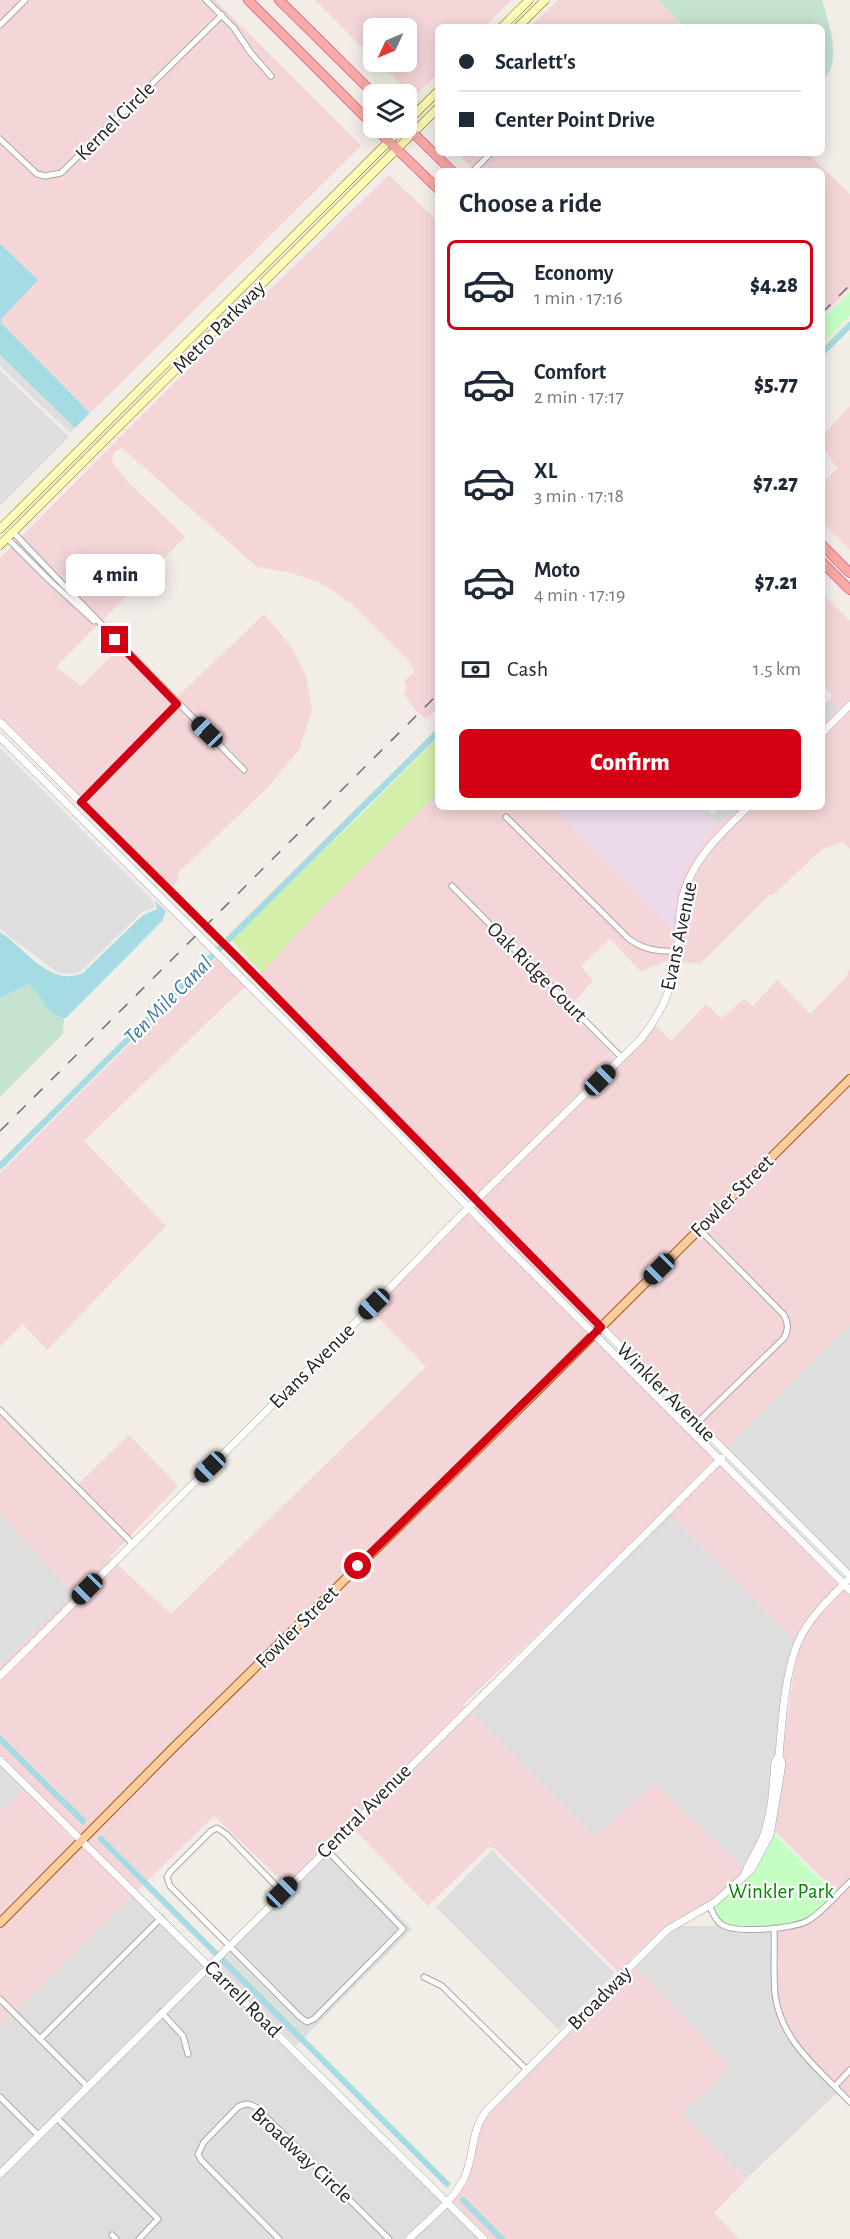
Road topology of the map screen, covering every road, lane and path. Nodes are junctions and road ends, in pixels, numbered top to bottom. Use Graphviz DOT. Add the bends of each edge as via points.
graph roads {
  1 [pos="25,0"];
  2 [pos="206,0"];
  3 [pos="248,0"];
  4 [pos="279,0"];
  5 [pos="529,0"];
  6 [pos="545,0"];
  7 [pos="222,15"];
  8 [pos="505,24"];
  9 [pos="521,24"];
  10 [pos="0,25"];
  11 [pos="271,76"];
  12 [pos="364,84"];
  13 [pos="435,95"];
  14 [pos="435,110"];
  15 [pos="363,116"];
  16 [pos="417,116"];
  17 [pos="417,122"];
  18 [pos="386,138"];
  19 [pos="393,138"];
  20 [pos="402,138"];
  21 [pos="417,138"];
  22 [pos="0,139"];
  23 [pos="389,141"];
  24 [pos="397,149"];
  25 [pos="435,155"];
  26 [pos="436,156"];
  27 [pos="488,156"];
  28 [pos="449,168"];
  29 [pos="476,168"];
  30 [pos="435,186"];
  31 [pos="0,529"];
  32 [pos="10,535"];
  33 [pos="0,545"];
  34 [pos="825,548"];
  35 [pos="825,564"];
  36 [pos="850,573"];
  37 [pos="850,590"];
  38 [pos="177,704"];
  39 [pos="850,705"];
  40 [pos="0,722"];
  41 [pos="825,730"];
  42 [pos="0,737"];
  43 [pos="244,770"];
  44 [pos="39,776"];
  45 [pos="81,802"];
  46 [pos="745,810"];
  47 [pos="506,817"];
  48 [pos="122,858"];
  49 [pos="149,869"];
  50 [pos="452,886"];
  51 [pos="677,951"];
  52 [pos="622,1058"];
  53 [pos="850,1079"];
  54 [pos="477,1201"];
  55 [pos="469,1208"];
  56 [pos="699,1229"];
  57 [pos="601,1327"];
  58 [pos="594,1334"];
  59 [pos="0,1410"];
  60 [pos="697,1424"];
  61 [pos="719,1459"];
  62 [pos="733,1459"];
  63 [pos="132,1543"];
  64 [pos="849,1582"];
  65 [pos="0,1676"];
  66 [pos="1,1764"];
  67 [pos="81,1841"];
  68 [pos="326,1849"];
  69 [pos="850,1882"];
  70 [pos="282,1892"];
  71 [pos="709,1905"];
  72 [pos="161,1918"];
  73 [pos="0,1923"];
  74 [pos="774,1928"];
  75 [pos="227,1947"];
  76 [pos="211,1963"];
  77 [pos="424,1977"];
  78 [pos="0,1999"];
  79 [pos="161,2012"];
  80 [pos="40,2039"];
  81 [pos="188,2054"];
  82 [pos="527,2070"];
  83 [pos="850,2070"];
  84 [pos="87,2086"];
  85 [pos="835,2086"];
  86 [pos="0,2097"];
  87 [pos="850,2102"];
  88 [pos="56,2117"];
  89 [pos="38,2135"];
  90 [pos="0,2174"];
  91 [pos="447,2202"];
  92 [pos="139,2239"];
  93 [pos="279,2239"];
  94 [pos="389,2239"];
  95 [pos="409,2239"];
  96 [pos="484,2239"];
  1 -- 10 [label="street"];
  2 -- 7 [label="street"];
  3 -- 15 [label="highway"];
  4 -- 12 [label="highway"];
  5 -- 8 [label="main road"];
  6 -- 9 [label="main road"];
  7 -- 11 [label="street"];
  7 -- 22 [label="street, Kernel Circle" via="61,173 38,174"];
  13 -- 16 [label="main road, Metro Parkway"];
  14 -- 17 [label="main road, Metro Parkway"];
  18 -- 23 [label="highway"];
  19 -- 23 [label="main road, Metro Parkway"];
  20 -- 24 [label="main road, Metro Parkway"];
  21 -- 25 [label="highway"];
  23 -- 24 [label="highway"];
  23 -- 31 [label="main road, Metro Parkway"];
  24 -- 30 [label="highway"];
  24 -- 32 [label="main road, Metro Parkway"];
  26 -- 28 [label="highway"];
  27 -- 29 [label="street"];
  32 -- 33 [label="main road, Metro Parkway"];
  32 -- 38 [label="street" via="49,580"];
  34 -- 36 [label="highway"];
  35 -- 37 [label="highway"];
  38 -- 43 [label="street"];
  38 -- 45 [label="street"];
  39 -- 41 [label="street"];
  40 -- 45 [label="street, Winkler Avenue"];
  42 -- 44 [label="street, Winkler Avenue"];
  44 -- 45 [label="street" via="68,800"];
  44 -- 48 [label="street, Winkler Avenue"];
  45 -- 49 [label="street, Winkler Avenue"];
  46 -- 51 [label="street, Evans Avenue" via="708,847 693,872 681,907"];
  47 -- 51 [label="street" via="629,939 654,951"];
  48 -- 49 [label="street" via="131,858"];
  48 -- 55 [label="street, Winkler Avenue"];
  49 -- 54 [label="street, Winkler Avenue"];
  50 -- 52 [label="street, Oak Ridge Court"];
  51 -- 52 [label="street, Evans Avenue" via="672,982 661,1009"];
  52 -- 54 [label="street, Evans Avenue"];
  53 -- 56 [label="main road, Fowler Street"];
  54 -- 55 [label="street, Evans Avenue"];
  54 -- 57 [label="street, Winkler Avenue"];
  55 -- 58 [label="street, Winkler Avenue"];
  55 -- 63 [label="street, Evans Avenue"];
  56 -- 57 [label="main road, Fowler Street"];
  56 -- 60 [label="street" via="780,1310 788,1330"];
  57 -- 58 [label="main road, Fowler Street"];
  57 -- 60 [label="street, Winkler Avenue"];
  58 -- 61 [label="street, Winkler Avenue"];
  58 -- 67 [label="main road, Fowler Street"];
  59 -- 63 [label="street"];
  60 -- 62 [label="street, Winkler Avenue"];
  61 -- 62 [label="street"];
  61 -- 64 [label="street, Winkler Avenue"];
  61 -- 68 [label="street, Central Avenue"];
  62 -- 64 [label="street, Winkler Avenue"];
  63 -- 65 [label="street, Evans Avenue"];
  64 -- 71 [label="street, Broadway" via="815,1614 794,1651 765,1830 744,1876"];
  66 -- 67 [label="street, Carrell Road"];
  67 -- 72 [label="street, Carrell Road"];
  67 -- 73 [label="main road, Fowler Street"];
  68 -- 70 [label="street, Central Avenue"];
  68 -- 75 [label="street" via="403,1929 322,2011 311,2021 303,2020"];
  69 -- 74 [label="street" via="810,1920"];
  70 -- 75 [label="street, Central Avenue"];
  70 -- 75 [label="street" via="217,1828 179,1863 168,1875 168,1884"];
  71 -- 74 [label="street" via="717,1921 727,1928"];
  71 -- 82 [label="street, Broadway" via="668,1930"];
  72 -- 76 [label="street, Carrell Road"];
  72 -- 80 [label="street"];
  74 -- 85 [label="street" via="775,1995 783,2024 799,2050"];
  75 -- 76 [label="street, Central Avenue"];
  76 -- 79 [label="street, Central Avenue"];
  76 -- 91 [label="street, Carrell Road"];
  77 -- 82 [label="street" via="442,1986"];
  78 -- 80 [label="street"];
  79 -- 81 [label="street" via="183,2036"];
  79 -- 84 [label="street, Central Avenue"];
  80 -- 84 [label="street"];
  82 -- 91 [label="street, Broadway" via="483,2115 474,2134 467,2172"];
  83 -- 85 [label="street"];
  84 -- 88 [label="street, Central Avenue"];
  85 -- 87 [label="street"];
  86 -- 89 [label="street"];
  88 -- 89 [label="street, Central Avenue"];
  88 -- 92 [label="street" via="158,2219"];
  89 -- 90 [label="street, Central Avenue"];
  91 -- 95 [label="street, Broadway"];
  91 -- 96 [label="street, Carrell Road"];
  93 -- 94 [label="street, Broadway Circle" via="198,2154 204,2142 244,2104 258,2108"];
}
